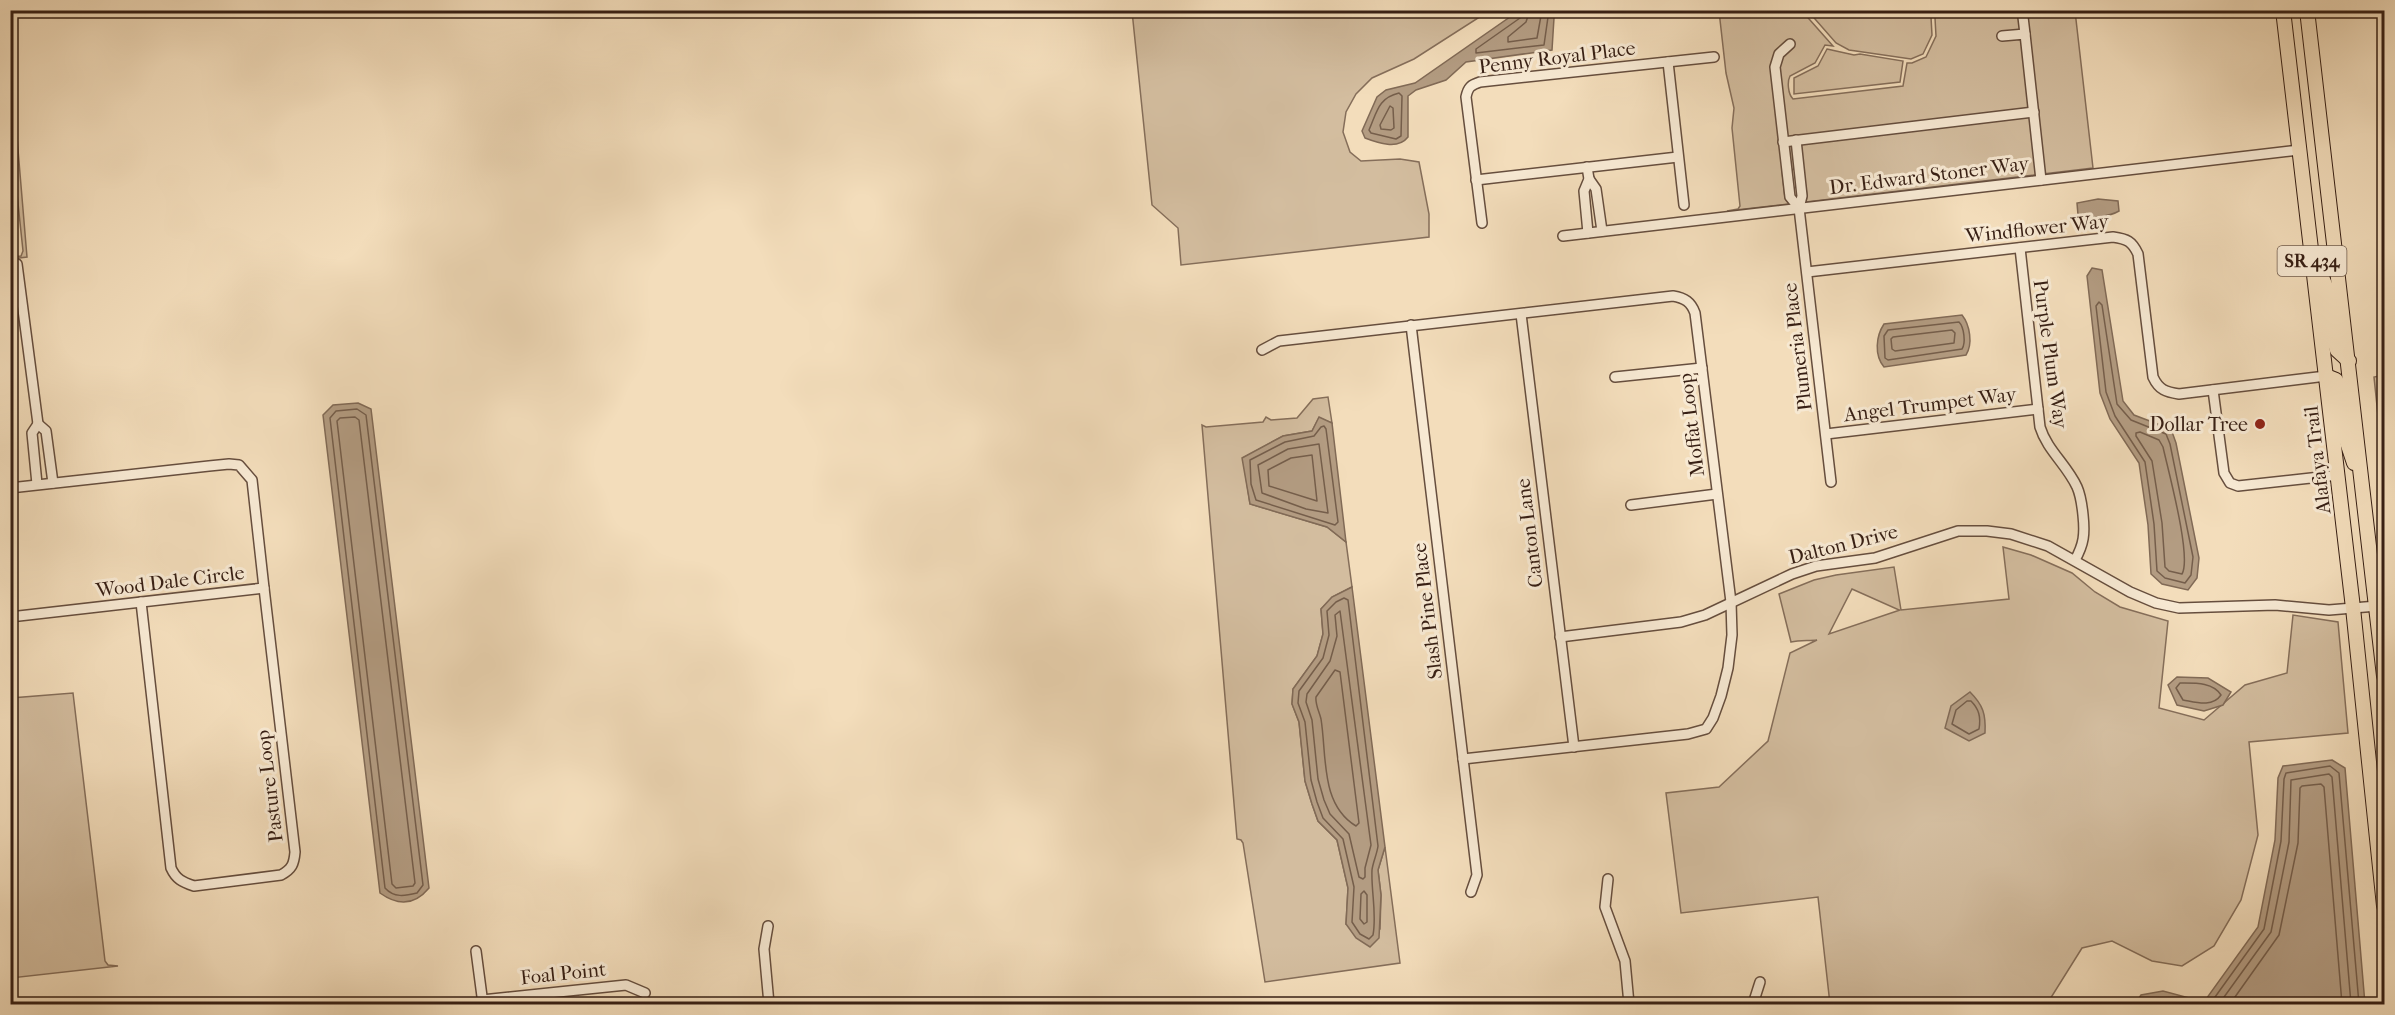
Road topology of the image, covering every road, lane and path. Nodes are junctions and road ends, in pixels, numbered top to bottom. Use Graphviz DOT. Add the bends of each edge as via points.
graph roads {
  1 [pos="2283,10"];
  2 [pos="2307,10"];
  3 [pos="2023,17"];
  4 [pos="2025,34"];
  5 [pos="2002,36"];
  6 [pos="1790,44"];
  7 [pos="1714,57"];
  8 [pos="1668,62"];
  9 [pos="2034,112"];
  10 [pos="1796,140"];
  11 [pos="1783,142"];
  12 [pos="2299,150"];
  13 [pos="1678,157"];
  14 [pos="1587,167"];
  15 [pos="1800,174"];
  16 [pos="1787,175"];
  17 [pos="1589,179"];
  18 [pos="1476,180"];
  19 [pos="2041,180"];
  20 [pos="1597,194"];
  21 [pos="1584,196"];
  22 [pos="1684,205"];
  23 [pos="1599,207"];
  24 [pos="1586,208"];
  25 [pos="1799,208"];
  26 [pos="1482,223"];
  27 [pos="1602,231"];
  28 [pos="1588,233"];
  29 [pos="1563,236"];
  30 [pos="2020,248"];
  31 [pos="2311,248"];
  32 [pos="10,265"];
  33 [pos="1807,272"];
  34 [pos="1521,314"];
  35 [pos="1411,326"];
  36 [pos="1262,350"];
  37 [pos="2349,361"];
  38 [pos="1702,368"];
  39 [pos="2326,376"];
  40 [pos="1615,377"];
  41 [pos="2213,390"];
  42 [pos="2038,410"];
  43 [pos="38,424"];
  44 [pos="1826,434"];
  45 [pos="49,452"];
  46 [pos="34,454"];
  47 [pos="2338,475"];
  48 [pos="1831,482"];
  49 [pos="53,483"];
  50 [pos="38,484"];
  51 [pos="10,488"];
  52 [pos="2364,491"];
  53 [pos="1717,494"];
  54 [pos="1631,505"];
  55 [pos="2075,560"];
  56 [pos="264,588"];
  57 [pos="141,602"];
  58 [pos="1731,602"];
  59 [pos="2377,606"];
  60 [pos="2353,608"];
  61 [pos="10,617"];
  62 [pos="1560,637"];
  63 [pos="2385,676"];
  64 [pos="1574,747"];
  65 [pos="1462,759"];
  66 [pos="1608,879"];
  67 [pos="1471,892"];
  68 [pos="2385,906"];
  69 [pos="768,926"];
  70 [pos="476,951"];
  71 [pos="1761,982"];
  72 [pos="645,993"];
  73 [pos="482,1002"];
  74 [pos="1629,1004"];
  75 [pos="769,1005"];
  76 [pos="1612,1005"];
  77 [pos="1753,1005"];
  1 -- 12 [label="main road, Alafaya Trail / SR 434"];
  2 -- 37 [label="main road, SR 434"];
  3 -- 4 [label="street"];
  4 -- 5 [label="street"];
  4 -- 9 [label="street"];
  6 -- 11 [label="street" via="1779,54 1775,67"];
  7 -- 8 [label="street, Penny Royal Place"];
  8 -- 13 [label="street"];
  8 -- 18 [label="street, Penny Royal Place" via="1472,85 1466,97"];
  9 -- 10 [label="street"];
  9 -- 19 [label="street"];
  10 -- 11 [label="street"];
  10 -- 15 [label="street"];
  11 -- 16 [label="street"];
  12 -- 19 [label="street, Dr. Edward Stoner Way"];
  12 -- 31 [label="main road, Alafaya Trail / SR 434"];
  13 -- 14 [label="street"];
  13 -- 22 [label="street"];
  14 -- 17 [label="street"];
  14 -- 18 [label="street"];
  15 -- 16 [label="street"];
  15 -- 25 [label="street"];
  16 -- 25 [label="street" via="1790,198"];
  17 -- 20 [label="street"];
  17 -- 21 [label="street"];
  18 -- 26 [label="street, Penny Royal Place"];
  19 -- 25 [label="street, Dr. Edward Stoner Way"];
  20 -- 21 [label="street"];
  20 -- 23 [label="street"];
  21 -- 24 [label="street"];
  23 -- 24 [label="street"];
  23 -- 27 [label="street"];
  24 -- 28 [label="street"];
  25 -- 27 [label="street, Dr. Edward Stoner Way"];
  25 -- 33 [label="street, Plumeria Place"];
  27 -- 28 [label="street, Dr. Edward Stoner Way"];
  28 -- 29 [label="street, Dr. Edward Stoner Way"];
  30 -- 33 [label="street, Windflower Way"];
  30 -- 41 [label="street, Windflower Way" via="2113,237 2133,243 2138,254 2153,377 2158,387 2179,394"];
  30 -- 42 [label="street, Purple Plum Way"];
  31 -- 37 [label="main road" via="2328,292 2335,344"];
  31 -- 39 [label="main road, Alafaya Trail / SR 434"];
  32 -- 43 [label="street" via="17,264"];
  33 -- 44 [label="street, Plumeria Place"];
  34 -- 35 [label="street, Moffat Loop"];
  34 -- 38 [label="street, Moffat Loop" via="1683,298 1695,313"];
  34 -- 62 [label="street, Canton Lane"];
  35 -- 36 [label="street, Moffat Loop" via="1279,341"];
  35 -- 65 [label="street, Slash Pine Place"];
  37 -- 52 [label="main road, SR 434"];
  38 -- 40 [label="street"];
  38 -- 53 [label="street, Moffat Loop"];
  39 -- 41 [label="street, Windflower Way"];
  39 -- 47 [label="main road, Alafaya Trail / SR 434"];
  39 -- 52 [label="main road" via="2336,380 2339,387 2345,436"];
  41 -- 47 [label="street" via="2224,473 2230,483 2238,486"];
  42 -- 44 [label="street, Angel Trumpet Way"];
  42 -- 55 [label="street, Purple Plum Way" via="2043,439 2081,495 2085,537"];
  43 -- 45 [label="street" via="46,431"];
  43 -- 46 [label="street" via="32,433"];
  44 -- 48 [label="street, Plumeria Place"];
  45 -- 46 [label="street"];
  45 -- 49 [label="street"];
  46 -- 50 [label="street"];
  47 -- 60 [label="main road, Alafaya Trail / SR 434"];
  49 -- 50 [label="street, Wood Dale Circle"];
  49 -- 56 [label="street, Wood Dale Circle" via="239,465 252,480"];
  50 -- 51 [label="street, Wood Dale Circle"];
  52 -- 59 [label="main road, SR 434"];
  53 -- 54 [label="street"];
  53 -- 58 [label="street, Moffat Loop"];
  55 -- 58 [label="street, Dalton Drive" via="2011,534 1958,531 1875,558 1816,566"];
  55 -- 60 [label="street, Dalton Drive" via="2130,592 2179,608"];
  56 -- 57 [label="street, Wood Dale Circle"];
  56 -- 57 [label="street, Pasture Loop" via="295,862 281,875 205,885 183,883 171,868"];
  57 -- 61 [label="street, Wood Dale Circle"];
  58 -- 62 [label="street, Dalton Drive" via="1681,622"];
  58 -- 64 [label="street, Moffat Loop" via="1728,669 1706,729"];
  59 -- 60 [label="street, Dalton Drive"];
  59 -- 63 [label="main road, SR 434"];
  60 -- 68 [label="main road, Alafaya Trail / SR 434"];
  62 -- 64 [label="street, Canton Lane"];
  64 -- 65 [label="street, Moffat Loop"];
  65 -- 67 [label="street, Slash Pine Place" via="1477,875"];
  66 -- 74 [label="street" via="1605,907 1625,961"];
  69 -- 75 [label="street" via="764,949"];
  70 -- 73 [label="street"];
  71 -- 77 [label="street"];
  72 -- 73 [label="street, Foal Point" via="626,985"];
  74 -- 76 [label="street"];
}
